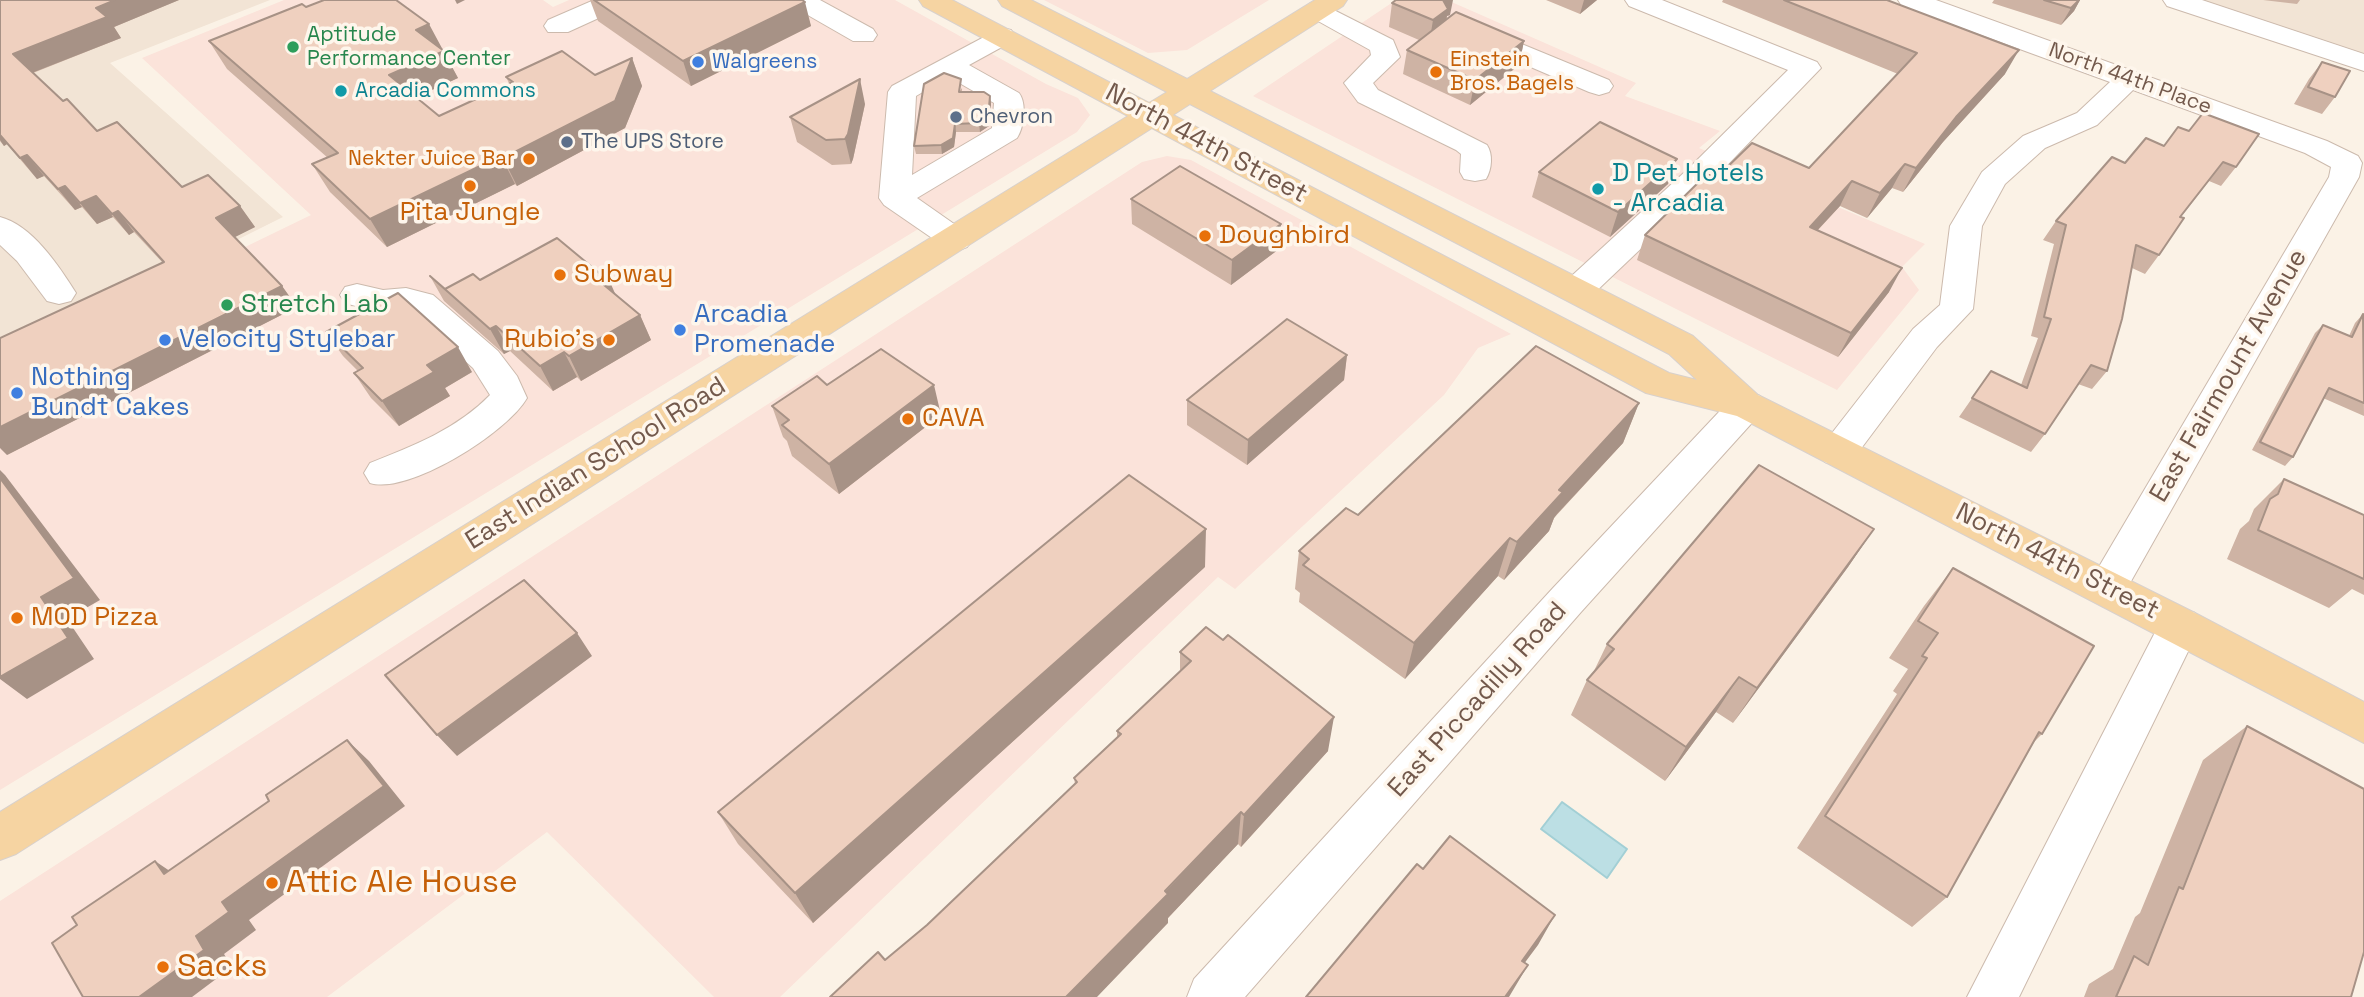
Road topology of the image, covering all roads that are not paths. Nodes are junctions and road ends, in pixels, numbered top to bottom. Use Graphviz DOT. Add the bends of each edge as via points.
graph roads {
  1 [pos="616,0"];
  2 [pos="801,0"];
  3 [pos="932,0"];
  4 [pos="1011,0"];
  5 [pos="1638,0"];
  6 [pos="1911,0"];
  7 [pos="2176,0"];
  8 [pos="1326,5"];
  9 [pos="1455,25"];
  10 [pos="558,26"];
  11 [pos="863,35"];
  12 [pos="1001,36"];
  13 [pos="2364,62"];
  14 [pos="948,65"];
  15 [pos="2128,78"];
  16 [pos="1599,86"];
  17 [pos="1189,90"];
  18 [pos="1150,115"];
  19 [pos="2347,163"];
  20 [pos="1475,172"];
  21 [pos="895,198"];
  22 [pos="0,227"];
  23 [pos="956,240"];
  24 [pos="1577,290"];
  25 [pos="59,293"];
  26 [pos="357,295"];
  27 [pos="1747,405"];
  28 [pos="1839,452"];
  29 [pos="383,473"];
  30 [pos="2106,587"];
  31 [pos="2180,625"];
  32 [pos="2364,724"];
  33 [pos="2,833"];
  34 [pos="1213,997"];
  35 [pos="1992,997"];
  1 -- 10 [label="street"];
  2 -- 11 [label="street"];
  3 -- 12 [label="main road, North 44th Street"];
  4 -- 17 [label="main road, North 44th Street"];
  5 -- 24 [label="street" via="1807,68"];
  6 -- 15 [label="street, North 44th Place"];
  7 -- 13 [label="street"];
  8 -- 17 [label="main road, East Indian School Road"];
  8 -- 20 [label="street" via="1383,46 1386,57 1358,83 1368,96 1467,144 1476,151"];
  9 -- 16 [label="street"];
  12 -- 14 [label="street"];
  12 -- 18 [label="main road, North 44th Street"];
  14 -- 21 [label="street" via="902,92"];
  14 -- 21 [label="street" via="1009,99 1006,132"];
  15 -- 19 [label="street, North 44th Place" via="2331,152"];
  15 -- 28 [label="street" via="2087,119 2034,142 1993,180 1966,226 1956,309 1925,338"];
  17 -- 18 [label="main road, East Indian School Road"];
  17 -- 24 [label="main road, North 44th Street"];
  18 -- 23 [label="main road, East Indian School Road"];
  18 -- 27 [label="main road, North 44th Street" via="1659,384"];
  19 -- 30 [label="street, East Fairmount Avenue" via="2344,177"];
  21 -- 23 [label="street"];
  22 -- 25 [label="street" via="29,253"];
  23 -- 33 [label="main road, East Indian School Road"];
  24 -- 27 [label="main road, North 44th Street" via="1681,345"];
  26 -- 29 [label="street" via="383,302 406,299 421,303 495,370 506,384 509,398 494,415 442,450"];
  27 -- 28 [label="main road, North 44th Street"];
  27 -- 34 [label="street, East Piccadilly Road"];
  28 -- 30 [label="main road, North 44th Street"];
  30 -- 31 [label="main road, North 44th Street"];
  31 -- 32 [label="main road, North 44th Street"];
  31 -- 35 [label="street"];
}
